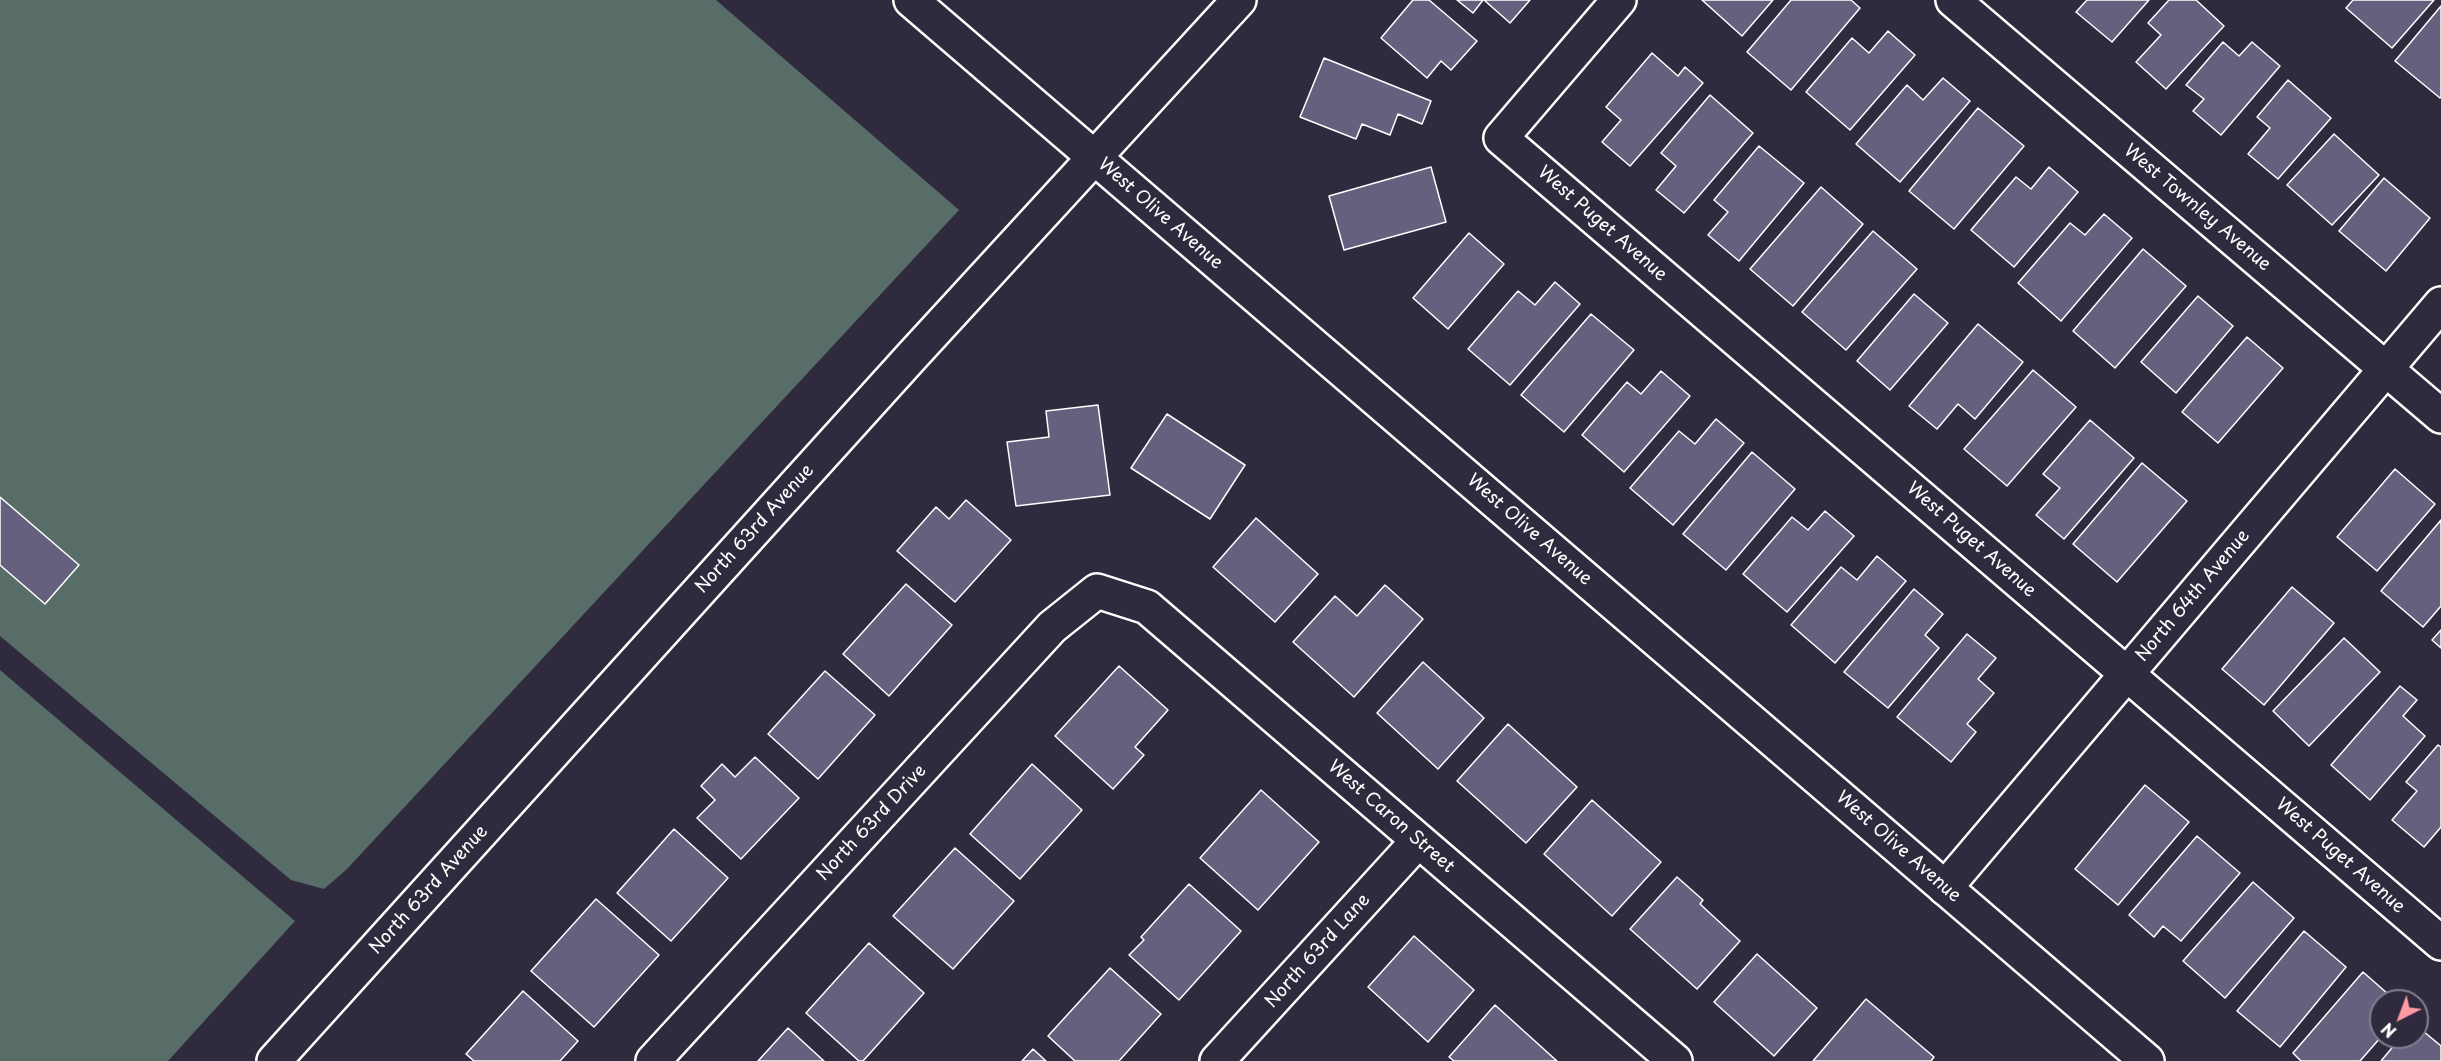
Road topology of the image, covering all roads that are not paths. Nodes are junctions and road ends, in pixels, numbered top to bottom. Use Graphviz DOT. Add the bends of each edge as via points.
graph roads {
  1 [pos="911,0"];
  2 [pos="1239,0"];
  3 [pos="1619,0"];
  4 [pos="1953,0"];
  5 [pos="1095,158"];
  6 [pos="2441,304"];
  7 [pos="2385,369"];
  8 [pos="2441,416"];
  9 [pos="1097,591"];
  10 [pos="2127,674"];
  11 [pos="1418,841"];
  12 [pos="1945,888"];
  13 [pos="2441,943"];
  14 [pos="274,1061"];
  15 [pos="653,1061"];
  16 [pos="1217,1061"];
  17 [pos="1675,1061"];
  18 [pos="2147,1061"];
  1 -- 5 [label="street, West Olive Avenue"];
  2 -- 5 [label="street, North 63rd Avenue"];
  3 -- 10 [label="street, West Puget Avenue" via="1501,138"];
  4 -- 7 [label="street, West Townley Avenue"];
  5 -- 12 [label="street, West Olive Avenue"];
  5 -- 14 [label="street, North 63rd Avenue"];
  6 -- 7 [label="street, North 64th Avenue"];
  7 -- 8 [label="street, West Townley Avenue"];
  7 -- 10 [label="street, North 64th Avenue"];
  9 -- 11 [label="street, West Caron Street" via="1147,607"];
  9 -- 15 [label="street, North 63rd Drive" via="1052,627"];
  10 -- 12 [label="street, North 64th Avenue"];
  10 -- 13 [label="street, West Puget Avenue"];
  11 -- 16 [label="street, North 63rd Lane"];
  11 -- 17 [label="street, West Caron Street"];
  12 -- 18 [label="street, West Olive Avenue"];
}
